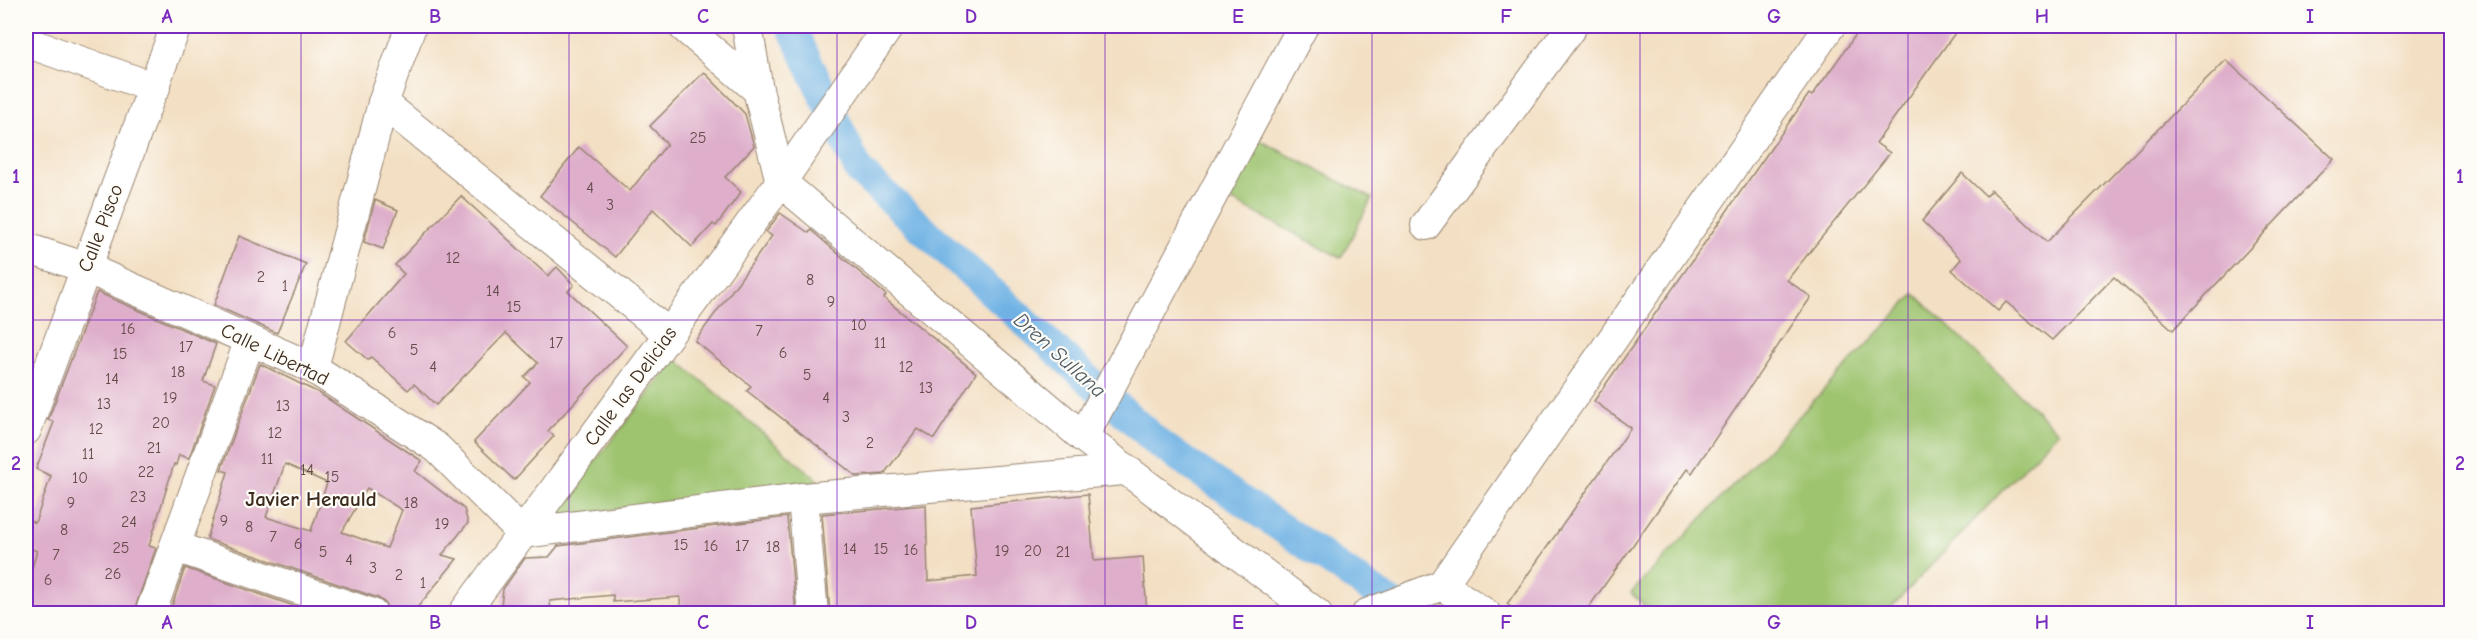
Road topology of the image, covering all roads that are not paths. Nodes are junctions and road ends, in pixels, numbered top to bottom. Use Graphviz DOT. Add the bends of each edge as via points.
graph roads {
  1 [pos="176,26"];
  2 [pos="411,26"];
  3 [pos="683,26"];
  4 [pos="747,26"];
  5 [pos="889,26"];
  6 [pos="1303,26"];
  7 [pos="1572,26"];
  8 [pos="1830,26"];
  9 [pos="26,42"];
  10 [pos="156,88"];
  11 [pos="758,90"];
  12 [pos="383,103"];
  13 [pos="789,170"];
  14 [pos="1426,225"];
  15 [pos="26,248"];
  16 [pos="84,267"];
  17 [pos="669,334"];
  18 [pos="250,340"];
  19 [pos="313,368"];
  20 [pos="26,430"];
  21 [pos="1087,431"];
  22 [pos="1124,470"];
  23 [pos="803,498"];
  24 [pos="522,533"];
  25 [pos="176,547"];
  26 [pos="1439,587"];
  27 [pos="1367,613"];
  28 [pos="150,614"];
  29 [pos="372,614"];
  30 [pos="463,614"];
  31 [pos="813,614"];
  32 [pos="1317,614"];
  33 [pos="1486,614"];
  1 -- 10 [label="street, Calle Pisco"];
  2 -- 12 [label="street"];
  3 -- 11 [label="street"];
  4 -- 11 [label="street"];
  5 -- 13 [label="street, Calle las Delicias"];
  6 -- 21 [label="street"];
  7 -- 14 [label="street"];
  8 -- 26 [label="street"];
  9 -- 10 [label="street"];
  10 -- 16 [label="street, Calle Pisco"];
  11 -- 13 [label="street"];
  12 -- 17 [label="street"];
  12 -- 19 [label="street"];
  13 -- 17 [label="street, Calle las Delicias"];
  13 -- 21 [label="street"];
  15 -- 16 [label="street, Calle Libertad"];
  16 -- 18 [label="street, Calle Libertad"];
  16 -- 20 [label="street, Calle Pisco"];
  17 -- 24 [label="street, Calle las Delicias"];
  18 -- 19 [label="street, Calle Libertad"];
  18 -- 25 [label="street"];
  19 -- 24 [label="street, Calle Libertad" via="436,448"];
  21 -- 22 [label="street"];
  22 -- 23 [label="street"];
  22 -- 32 [label="street"];
  23 -- 24 [label="street"];
  23 -- 31 [label="street"];
  24 -- 30 [label="street, Calle las Delicias"];
  25 -- 28 [label="street"];
  25 -- 29 [label="street"];
  26 -- 27 [label="street"];
  26 -- 33 [label="street"];
}
